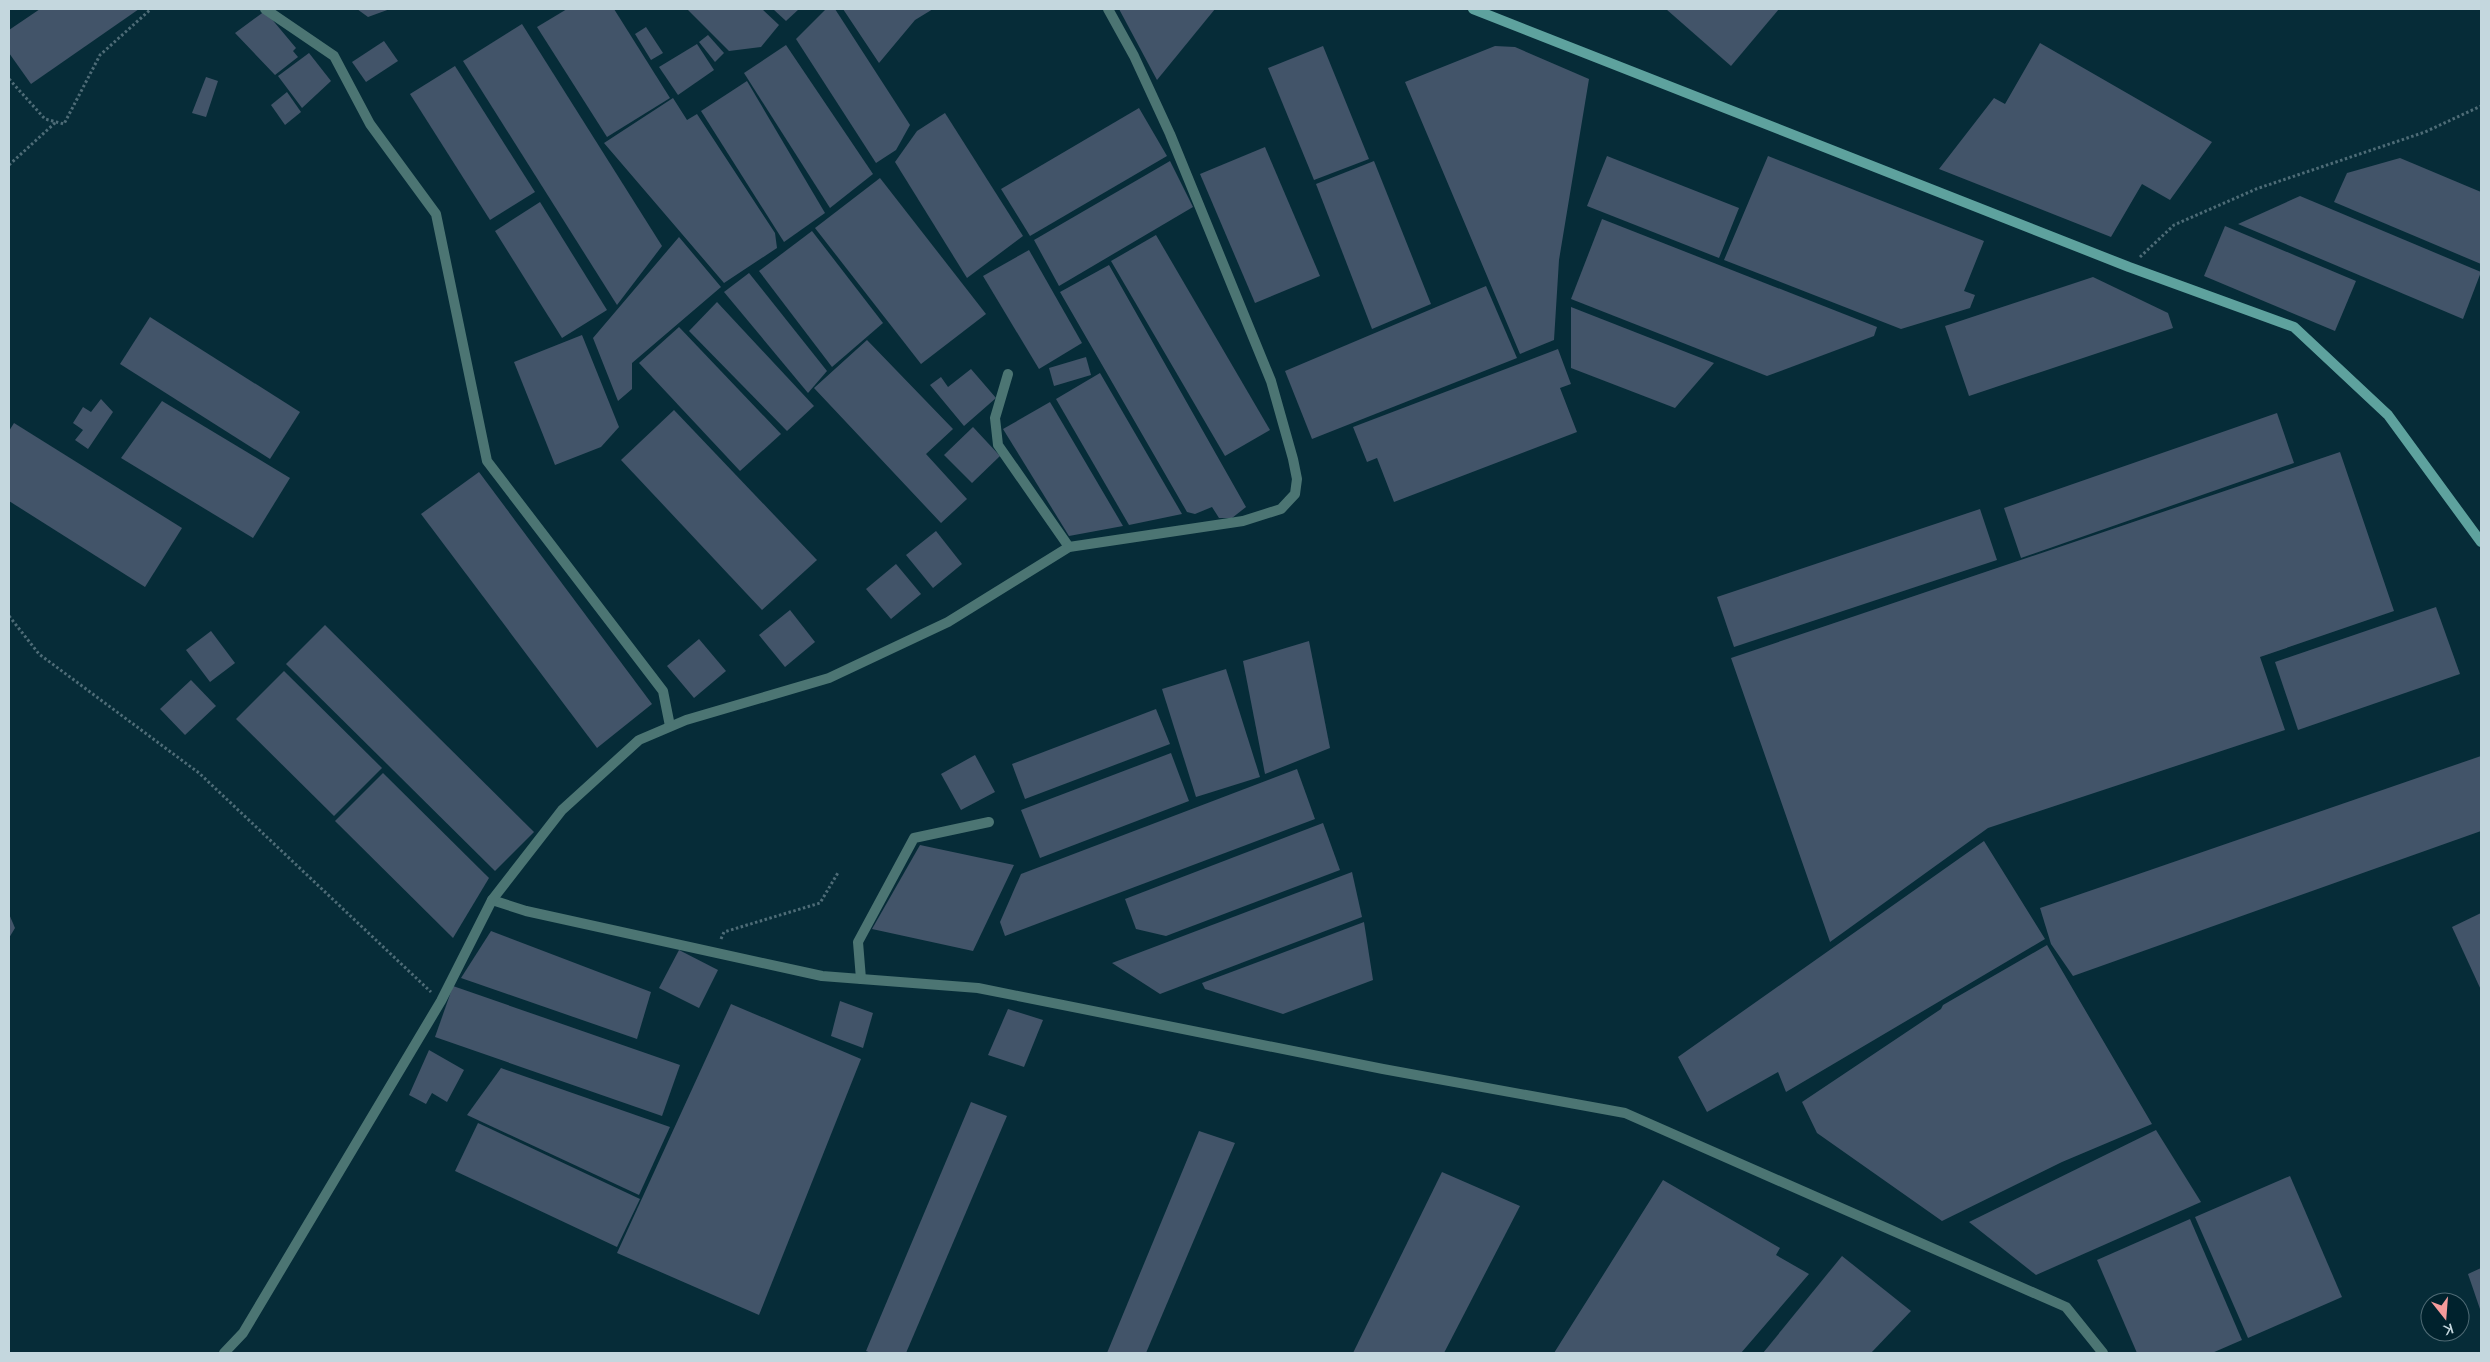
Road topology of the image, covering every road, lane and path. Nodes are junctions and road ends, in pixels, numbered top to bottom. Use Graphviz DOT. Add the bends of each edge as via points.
graph roads {
  1 [pos="151,9"];
  2 [pos="265,9"];
  3 [pos="1108,9"];
  4 [pos="1473,9"];
  5 [pos="9,80"];
  6 [pos="2481,106"];
  7 [pos="56,122"];
  8 [pos="9,165"];
  9 [pos="2129,267"];
  10 [pos="1008,374"];
  11 [pos="2481,542"];
  12 [pos="1069,547"];
  13 [pos="9,616"];
  14 [pos="670,726"];
  15 [pos="989,822"];
  16 [pos="839,871"];
  17 [pos="492,900"];
  18 [pos="715,953"];
  19 [pos="861,980"];
  20 [pos="441,1001"];
  21 [pos="224,1353"];
  22 [pos="2103,1353"];
  1 -- 7 [label="path" via="100,55 64,124"];
  2 -- 14 [label="street" via="334,56 370,124 436,214 488,461 664,691"];
  3 -- 12 [label="street" via="1170,134 1271,381 1293,459 1297,487 1281,509 1243,521"];
  4 -- 9 [label="street"];
  5 -- 7 [label="path" via="45,119"];
  6 -- 9 [label="path" via="2426,132 2256,189 2174,224"];
  7 -- 8 [label="path"];
  9 -- 11 [label="street" via="2294,327 2388,415"];
  10 -- 12 [label="street" via="995,418 998,445"];
  12 -- 14 [label="street" via="948,622 829,678"];
  13 -- 20 [label="path" via="40,654 199,773"];
  14 -- 17 [label="street" via="639,740 562,810"];
  15 -- 19 [label="street" via="914,838 858,942"];
  16 -- 18 [label="path" via="820,903 724,932"];
  17 -- 18 [label="street" via="526,911"];
  17 -- 20 [label="street"];
  18 -- 19 [label="street" via="822,976"];
  19 -- 22 [label="street" via="987,990 1625,1113 2066,1307"];
  20 -- 21 [label="street" via="243,1333"];
}
